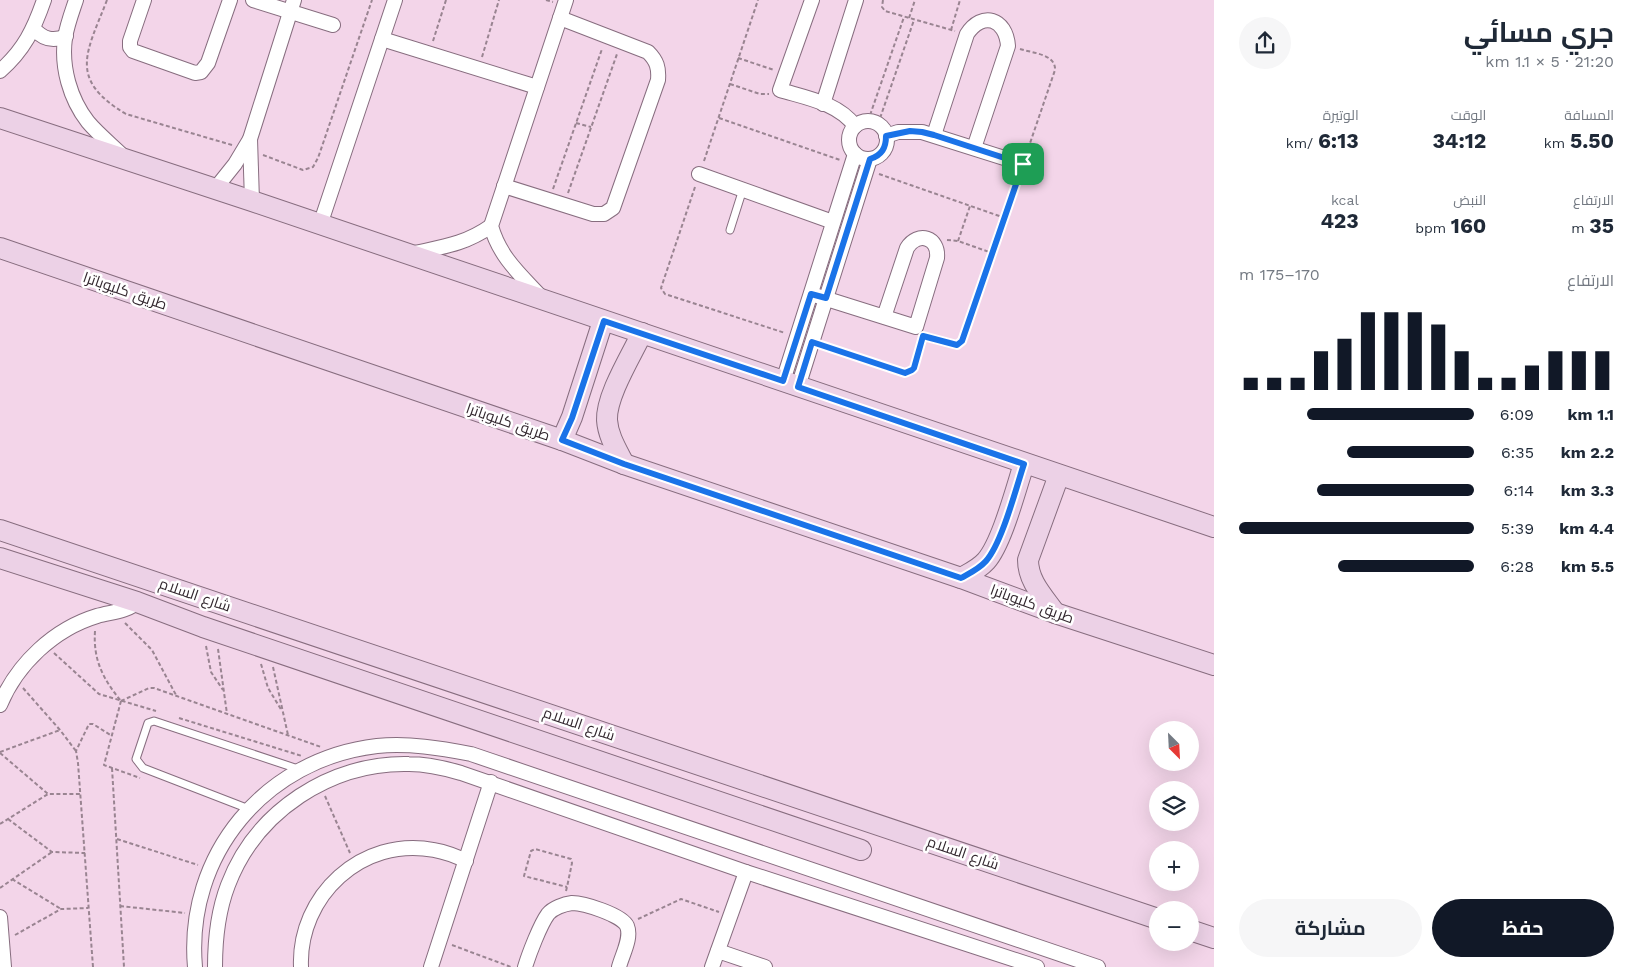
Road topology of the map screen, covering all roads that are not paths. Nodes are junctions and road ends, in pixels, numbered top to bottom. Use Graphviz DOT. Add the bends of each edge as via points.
graph roads {
  1 [pos="44,0"];
  2 [pos="76,0"];
  3 [pos="144,0"];
  4 [pos="230,0"];
  5 [pos="253,0"];
  6 [pos="395,0"];
  7 [pos="566,0"];
  8 [pos="812,0"];
  9 [pos="856,0"];
  10 [pos="292,6"];
  11 [pos="560,18"];
  12 [pos="333,25"];
  13 [pos="34,29"];
  14 [pos="66,36"];
  15 [pos="382,39"];
  16 [pos="0,71"];
  17 [pos="537,87"];
  18 [pos="823,104"];
  19 [pos="0,118"];
  20 [pos="867,124"];
  21 [pos="934,135"];
  22 [pos="886,136"];
  23 [pos="248,146"];
  24 [pos="974,148"];
  25 [pos="853,159"];
  26 [pos="127,160"];
  27 [pos="868,164"];
  28 [pos="1023,164"];
  29 [pos="700,174"];
  30 [pos="504,186"];
  31 [pos="215,189"];
  32 [pos="743,189"];
  33 [pos="252,201"];
  34 [pos="833,222"];
  35 [pos="320,225"];
  36 [pos="491,226"];
  37 [pos="730,230"];
  38 [pos="0,248"];
  39 [pos="407,254"];
  40 [pos="811,294"];
  41 [pos="826,298"];
  42 [pos="545,301"];
  43 [pos="884,317"];
  44 [pos="604,321"];
  45 [pos="642,334"];
  46 [pos="791,384"];
  47 [pos="562,440"];
  48 [pos="624,464"];
  49 [pos="1024,464"];
  50 [pos="1059,475"];
  51 [pos="1214,527"];
  52 [pos="0,530"];
  53 [pos="0,558"];
  54 [pos="961,578"];
  55 [pos="137,602"];
  56 [pos="1055,613"];
  57 [pos="1214,665"];
  58 [pos="0,705"];
  59 [pos="301,770"];
  60 [pos="491,782"];
  61 [pos="598,796"];
  62 [pos="249,809"];
  63 [pos="591,816"];
  64 [pos="861,850"];
  65 [pos="466,861"];
  66 [pos="746,872"];
  67 [pos="923,907"];
  68 [pos="1149,916"];
  69 [pos="0,917"];
  70 [pos="917,927"];
  71 [pos="1199,933"];
  72 [pos="1214,938"];
  73 [pos="718,951"];
  74 [pos="4,967"];
  75 [pos="195,967"];
  76 [pos="215,967"];
  77 [pos="301,967"];
  78 [pos="431,967"];
  79 [pos="525,967"];
  80 [pos="618,967"];
  81 [pos="712,967"];
  82 [pos="765,967"];
  83 [pos="1037,967"];
  84 [pos="1098,967"];
  1 -- 13 [label="street"];
  2 -- 14 [label="street"];
  3 -- 4 [label="street" via="130,41 133,51 195,72 201,72 208,64"];
  5 -- 10 [label="street"];
  6 -- 15 [label="street"];
  7 -- 11 [label="street"];
  8 -- 18 [label="street" via="780,90"];
  9 -- 18 [label="street"];
  10 -- 12 [label="street"];
  10 -- 23 [label="street"];
  11 -- 17 [label="street"];
  11 -- 30 [label="street" via="648,52 655,60 658,80 613,208 604,214 594,214"];
  13 -- 14 [label="street" via="48,39"];
  13 -- 16 [label="street" via="17,54"];
  14 -- 26 [label="street" via="65,62 74,99 88,121"];
  15 -- 17 [label="street"];
  15 -- 35 [label="street"];
  17 -- 30 [label="street"];
  18 -- 20 [label="street"];
  19 -- 26 [label="main road"];
  20 -- 22 [label="street" via="883,129"];
  20 -- 25 [label="street" via="851,132 849,140"];
  21 -- 22 [label="street" via="910,131"];
  21 -- 24 [label="street"];
  21 -- 24 [label="street" via="966,34 972,25 982,20 992,21 1002,26 1008,46"];
  22 -- 27 [label="street" via="883,151"];
  23 -- 31 [label="street"];
  23 -- 33 [label="street"];
  24 -- 28 [label="street"];
  25 -- 27 [label="street" via="862,158"];
  25 -- 34 [label="street"];
  26 -- 31 [label="main road"];
  27 -- 41 [label="street"];
  29 -- 32 [label="street"];
  30 -- 36 [label="street"];
  31 -- 33 [label="main road"];
  32 -- 34 [label="street"];
  32 -- 37 [label="lane"];
  33 -- 35 [label="main road"];
  34 -- 40 [label="street"];
  35 -- 39 [label="main road"];
  36 -- 39 [label="street" via="462,242"];
  36 -- 42 [label="street" via="504,256"];
  38 -- 47 [label="main road, طريق كليوباترا"];
  39 -- 42 [label="main road"];
  40 -- 41 [label="street"];
  40 -- 46 [label="street" via="797,337"];
  41 -- 43 [label="street"];
  41 -- 46 [label="street" via="812,342"];
  42 -- 44 [label="main road"];
  43 -- 43 [label="street" via="906,248 917,239 930,240 938,252 919,331"];
  44 -- 45 [label="main road"];
  44 -- 47 [label="main road"];
  45 -- 46 [label="main road"];
  45 -- 48 [label="main road" via="612,394 609,409 609,430"];
  46 -- 49 [label="main road"];
  47 -- 48 [label="main road, طريق كليوباترا"];
  48 -- 54 [label="main road, طريق كليوباترا"];
  49 -- 50 [label="main road"];
  49 -- 54 [label="main road" via="996,546 979,568"];
  50 -- 51 [label="main road"];
  50 -- 56 [label="main road" via="1028,560 1031,578"];
  52 -- 68 [label="main road, شارع السلام"];
  53 -- 55 [label="main road, شارع السلام"];
  54 -- 56 [label="main road, طريق كليوباترا"];
  55 -- 58 [label="street" via="128,609 95,616 60,633 28,660"];
  55 -- 64 [label="main road, شارع السلام"];
  56 -- 57 [label="main road, طريق كليوباترا"];
  59 -- 61 [label="street" via="340,754 376,746 439,747 471,754"];
  59 -- 62 [label="street" via="261,796"];
  59 -- 62 [label="lane" via="154,721 148,723 136,759 140,766"];
  60 -- 63 [label="street"];
  60 -- 65 [label="street"];
  60 -- 76 [label="street" via="438,766 380,765 352,771 300,795 276,813 240,858 219,912"];
  61 -- 63 [label="street"];
  61 -- 67 [label="street"];
  62 -- 75 [label="street" via="219,850 205,881 196,915"];
  63 -- 66 [label="street"];
  65 -- 77 [label="street" via="442,852 416,848 381,852 354,865 336,878 315,906 303,939"];
  65 -- 78 [label="street"];
  66 -- 70 [label="street"];
  66 -- 73 [label="street"];
  67 -- 70 [label="street"];
  67 -- 84 [label="street"];
  69 -- 74 [label="street"];
  70 -- 83 [label="street"];
  71 -- 72 [label="main road"];
  73 -- 81 [label="street"];
  73 -- 82 [label="street"];
  79 -- 80 [label="street" via="548,914 563,905 580,904 615,915 626,925 627,940"];
}
